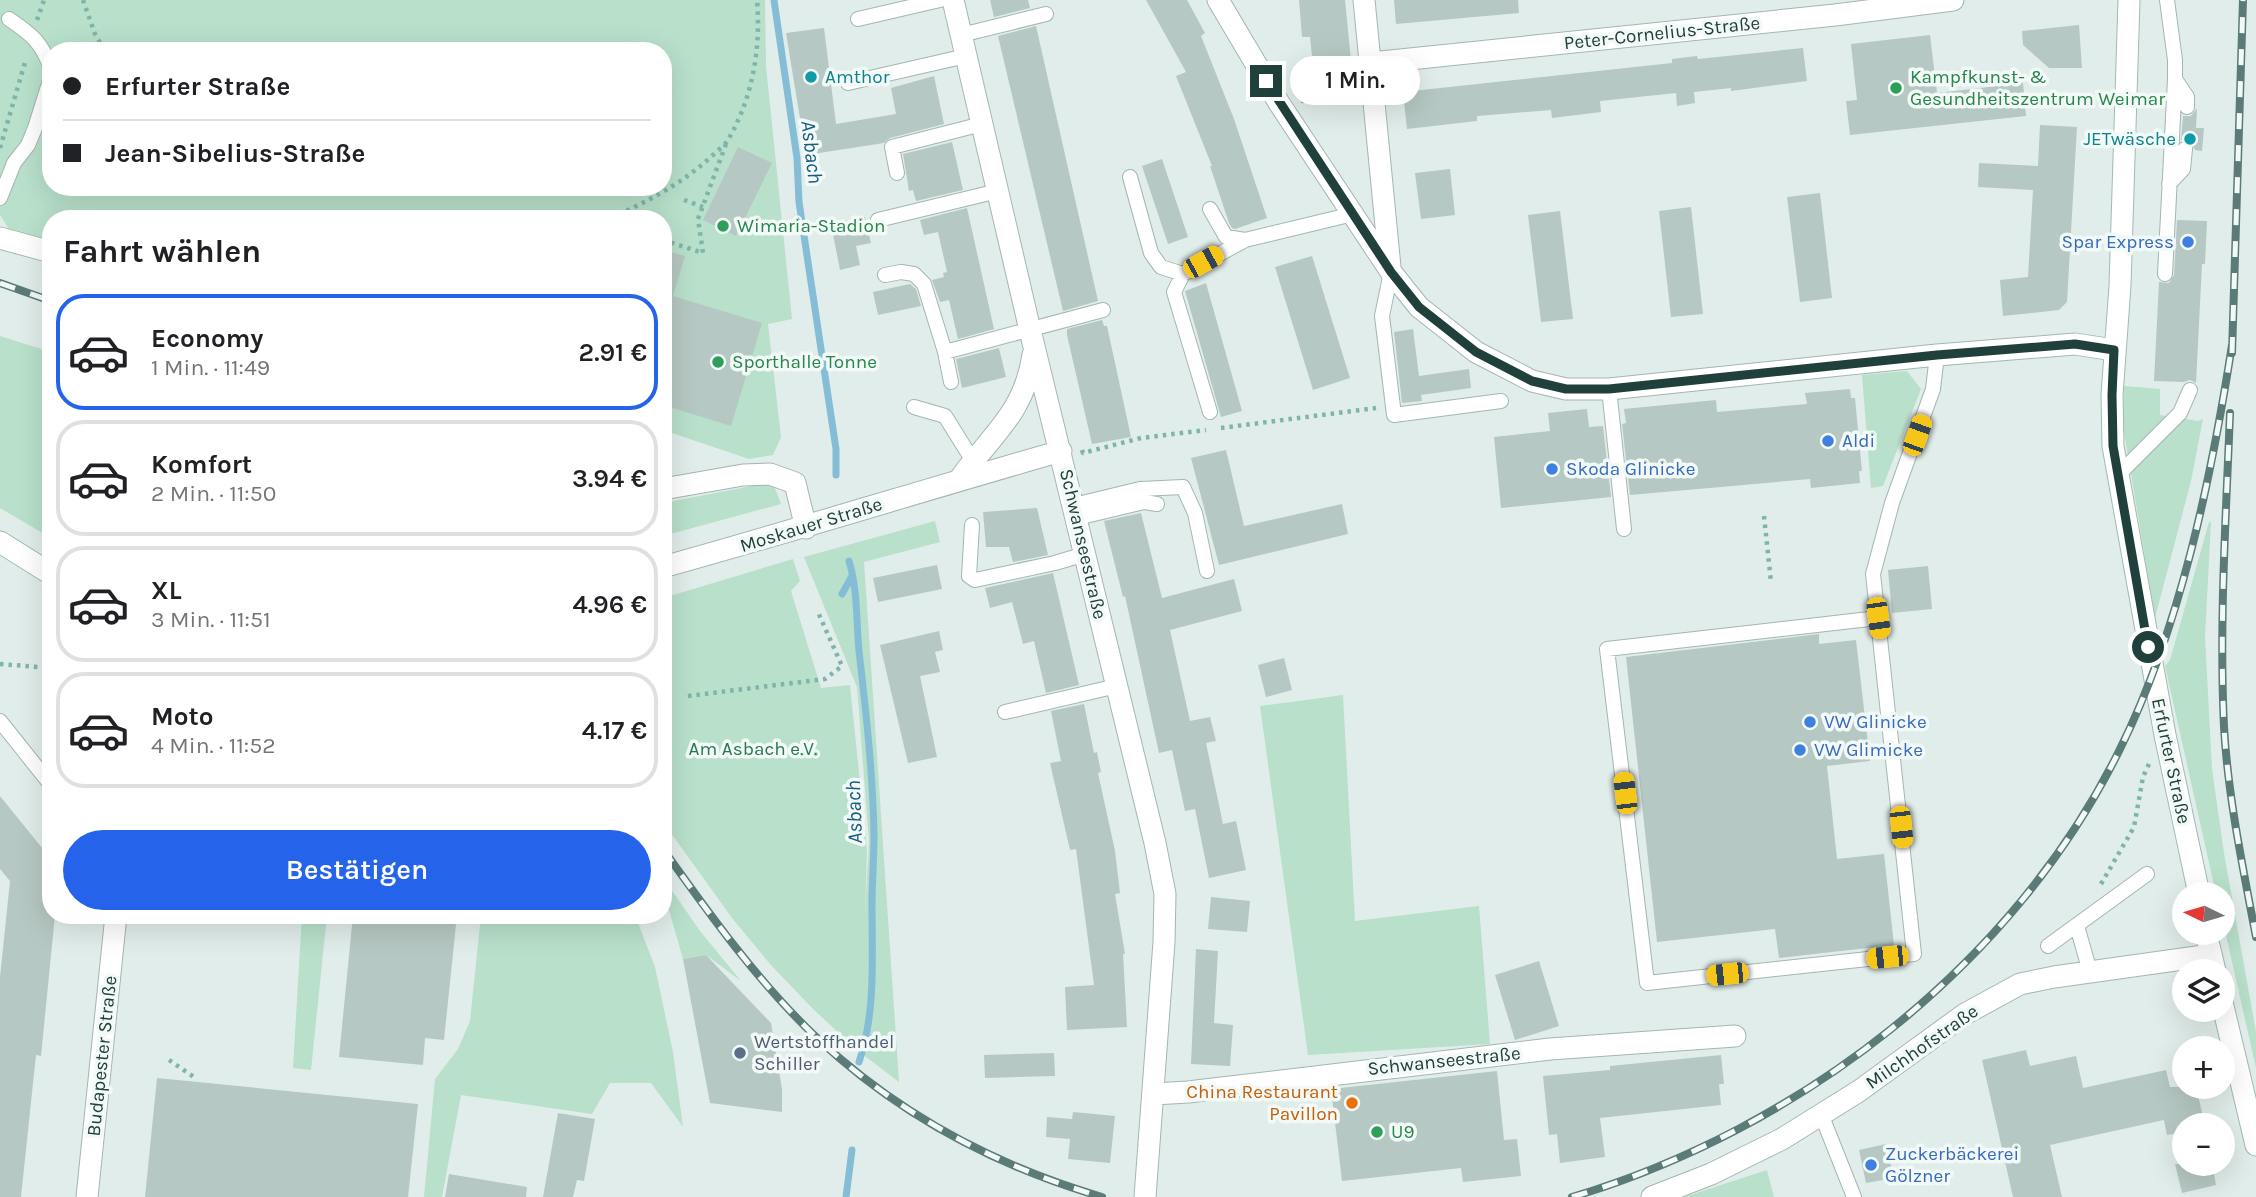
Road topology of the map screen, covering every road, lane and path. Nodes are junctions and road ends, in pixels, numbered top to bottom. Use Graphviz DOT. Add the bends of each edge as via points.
graph roads {
  1 [pos="44,0"];
  2 [pos="83,0"];
  3 [pos="757,0"];
  4 [pos="940,0"];
  5 [pos="953,0"];
  6 [pos="1218,0"];
  7 [pos="1364,0"];
  8 [pos="1953,0"];
  9 [pos="2129,0"];
  10 [pos="2167,2"];
  11 [pos="1834,7"];
  12 [pos="1046,15"];
  13 [pos="9,19"];
  14 [pos="858,19"];
  15 [pos="33,35"];
  16 [pos="100,42"];
  17 [pos="964,45"];
  18 [pos="42,48"];
  19 [pos="1371,63"];
  20 [pos="2175,79"];
  21 [pos="848,83"];
  22 [pos="1326,99"];
  23 [pos="1310,100"];
  24 [pos="42,106"];
  25 [pos="2187,107"];
  26 [pos="982,124"];
  27 [pos="727,141"];
  28 [pos="0,149"];
  29 [pos="2185,149"];
  30 [pos="898,173"];
  31 [pos="1130,177"];
  32 [pos="2169,184"];
  33 [pos="672,187"];
  34 [pos="998,191"];
  35 [pos="658,196"];
  36 [pos="0,198"];
  37 [pos="684,200"];
  38 [pos="703,207"];
  39 [pos="1210,209"];
  40 [pos="628,210"];
  41 [pos="1353,214"];
  42 [pos="878,220"];
  43 [pos="0,238"];
  44 [pos="1245,240"];
  45 [pos="672,243"];
  46 [pos="42,250"];
  47 [pos="1391,272"];
  48 [pos="1183,274"];
  49 [pos="2165,274"];
  50 [pos="885,275"];
  51 [pos="1103,310"];
  52 [pos="1032,338"];
  53 [pos="2114,350"];
  54 [pos="945,352"];
  55 [pos="1937,355"];
  56 [pos="951,382"];
  57 [pos="1609,389"];
  58 [pos="2190,390"];
  59 [pos="1501,401"];
  60 [pos="1393,406"];
  61 [pos="914,407"];
  62 [pos="1210,412"];
  63 [pos="1220,428"];
  64 [pos="1207,430"];
  65 [pos="1061,452"];
  66 [pos="973,461"];
  67 [pos="2117,476"];
  68 [pos="959,480"];
  69 [pos="672,487"];
  70 [pos="1157,505"];
  71 [pos="1076,512"];
  72 [pos="1764,516"];
  73 [pos="972,525"];
  74 [pos="806,528"];
  75 [pos="1624,529"];
  76 [pos="0,542"];
  77 [pos="1085,554"];
  78 [pos="672,565"];
  79 [pos="42,568"];
  80 [pos="1207,571"];
  81 [pos="1771,582"];
  82 [pos="817,610"];
  83 [pos="1878,618"];
  84 [pos="0,664"];
  85 [pos="42,667"];
  86 [pos="1117,686"];
  87 [pos="688,696"];
  88 [pos="1005,712"];
  89 [pos="0,721"];
  90 [pos="42,774"];
  91 [pos="2143,777"];
  92 [pos="2147,874"];
  93 [pos="2196,882"];
  94 [pos="2096,893"];
  95 [pos="115,924"];
  96 [pos="2077,926"];
  97 [pos="2048,946"];
  98 [pos="2172,966"];
  99 [pos="2090,972"];
  100 [pos="2227,1022"];
  101 [pos="1735,1037"];
  102 [pos="169,1060"];
  103 [pos="194,1077"];
  104 [pos="1154,1094"];
  105 [pos="1821,1114"];
  106 [pos="2256,1146"];
  107 [pos="88,1197"];
  108 [pos="1145,1197"];
  109 [pos="1652,1197"];
  110 [pos="1854,1197"];
  1 -- 15 [label="path"];
  2 -- 16 [label="path"];
  3 -- 27 [label="path" via="755,69"];
  4 -- 14 [label="lane"];
  5 -- 17 [label="street, Schwanseestraße"];
  6 -- 41 [label="street"];
  7 -- 19 [label="street"];
  8 -- 11 [label="street, Peter-Cornelius-Straße"];
  9 -- 53 [label="street, Erfurter Straße" via="2121,274"];
  10 -- 20 [label="lane"];
  11 -- 19 [label="street, Peter-Cornelius-Straße"];
  12 -- 17 [label="lane"];
  13 -- 15 [label="lane"];
  15 -- 18 [label="lane"];
  15 -- 28 [label="path"];
  17 -- 21 [label="lane"];
  17 -- 26 [label="street, Schwanseestraße"];
  19 -- 47 [label="street"];
  20 -- 25 [label="lane" via="2187,97"];
  20 -- 32 [label="lane"];
  22 -- 23 [label="path"];
  24 -- 36 [label="lane" via="28,145 14,163"];
  26 -- 30 [label="lane" via="892,147"];
  26 -- 34 [label="street, Schwanseestraße"];
  27 -- 33 [label="path"];
  27 -- 38 [label="path"];
  29 -- 32 [label="lane" via="2183,169"];
  31 -- 48 [label="lane" via="1151,253 1161,267"];
  32 -- 49 [label="lane"];
  34 -- 42 [label="lane"];
  34 -- 52 [label="street, Schwanseestraße"];
  35 -- 40 [label="path"];
  37 -- 38 [label="path"];
  38 -- 45 [label="path" via="698,219 703,253"];
  39 -- 44 [label="lane" via="1226,237"];
  41 -- 44 [label="lane"];
  41 -- 47 [label="street"];
  43 -- 46 [label="street"];
  44 -- 48 [label="lane"];
  47 -- 57 [label="street" via="1419,307 1501,367 1566,389"];
  47 -- 60 [label="lane" via="1382,316"];
  48 -- 62 [label="lane" via="1174,292"];
  50 -- 54 [label="lane" via="914,274 924,284"];
  51 -- 52 [label="lane"];
  52 -- 54 [label="lane"];
  52 -- 65 [label="street, Schwanseestraße"];
  52 -- 66 [label="street" via="1023,395 1013,414"];
  53 -- 55 [label="street" via="2075,344"];
  53 -- 67 [label="street, Erfurter Straße" via="2111,421"];
  54 -- 56 [label="lane"];
  55 -- 57 [label="street"];
  55 -- 83 [label="lane" via="1933,389 1872,574"];
  57 -- 75 [label="lane"];
  58 -- 67 [label="lane" via="2180,413"];
  59 -- 60 [label="lane" via="1394,415"];
  60 -- 63 [label="path"];
  61 -- 66 [label="lane" via="945,416"];
  64 -- 65 [label="path" via="1141,438 1083,453 1081,446"];
  65 -- 68 [label="street, Moskauer Straße"];
  65 -- 71 [label="street, Schwanseestraße"];
  66 -- 68 [label="street"];
  67 -- 93 [label="street, Erfurter Straße"];
  68 -- 74 [label="street, Moskauer Straße"];
  69 -- 74 [label="street" via="770,474 795,483"];
  70 -- 71 [label="lane" via="1144,502"];
  71 -- 77 [label="street, Schwanseestraße"];
  71 -- 80 [label="lane" via="1140,489 1183,487 1195,513"];
  72 -- 81 [label="path"];
  73 -- 77 [label="lane" via="969,576 975,580"];
  74 -- 78 [label="street, Moskauer Straße"];
  76 -- 79 [label="street"];
  77 -- 86 [label="street, Schwanseestraße"];
  82 -- 87 [label="path" via="842,666 825,679"];
  83 -- 83 [label="lane" via="1607,649 1647,983 1914,954"];
  84 -- 85 [label="path"];
  86 -- 88 [label="lane"];
  86 -- 104 [label="street, Schwanseestraße" via="1165,894"];
  89 -- 90 [label="lane"];
  91 -- 94 [label="path" via="2134,827"];
  92 -- 96 [label="lane"];
  95 -- 107 [label="street, Budapester Straße"];
  96 -- 97 [label="lane"];
  96 -- 99 [label="lane"];
  98 -- 99 [label="street, Milchhofstraße"];
  99 -- 105 [label="street, Milchhofstraße" via="2020,984 1991,998"];
  100 -- 106 [label="street"];
  101 -- 104 [label="street, Schwanseestraße" via="1550,1049"];
  102 -- 103 [label="path"];
  104 -- 108 [label="street, Schwanseestraße"];
  105 -- 109 [label="street, Milchhofstraße" via="1711,1174"];
  105 -- 110 [label="lane"];
}
